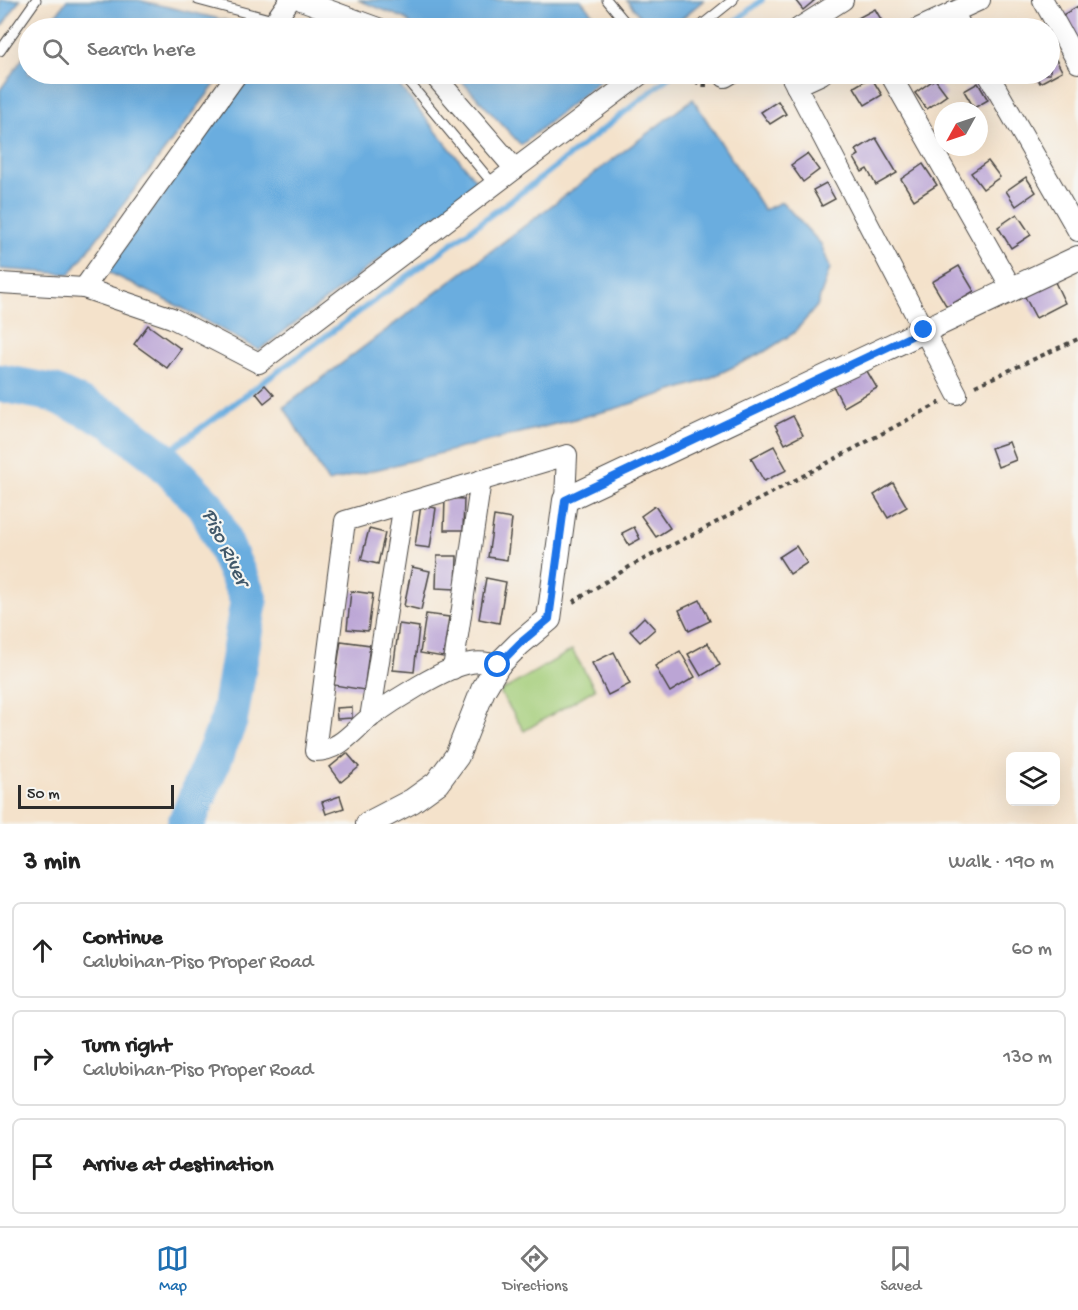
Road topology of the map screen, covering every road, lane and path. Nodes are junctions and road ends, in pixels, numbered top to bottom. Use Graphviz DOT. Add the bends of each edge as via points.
graph roads {
  1 [pos="36,0"];
  2 [pos="198,0"];
  3 [pos="290,0"];
  4 [pos="301,0"];
  5 [pos="607,0"];
  6 [pos="733,0"];
  7 [pos="843,0"];
  8 [pos="980,0"];
  9 [pos="1043,0"];
  10 [pos="23,18"];
  11 [pos="254,18"];
  12 [pos="277,18"];
  13 [pos="350,18"];
  14 [pos="622,18"];
  15 [pos="710,18"];
  16 [pos="815,18"];
  17 [pos="960,18"];
  18 [pos="1053,18"];
  19 [pos="18,26"];
  20 [pos="1060,31"];
  21 [pos="0,51"];
  22 [pos="1078,63"];
  23 [pos="230,84"];
  24 [pos="410,84"];
  25 [pos="442,84"];
  26 [pos="628,84"];
  27 [pos="795,84"];
  28 [pos="896,84"];
  29 [pos="994,84"];
  30 [pos="515,169"];
  31 [pos="494,185"];
  32 [pos="1078,231"];
  33 [pos="1078,258"];
  34 [pos="0,284"];
  35 [pos="84,288"];
  36 [pos="1012,289"];
  37 [pos="924,330"];
  38 [pos="1078,339"];
  39 [pos="957,394"];
  40 [pos="481,480"];
  41 [pos="565,500"];
  42 [pos="404,503"];
  43 [pos="549,619"];
  44 [pos="498,665"];
  45 [pos="453,669"];
  46 [pos="370,718"];
  47 [pos="368,824"];
  1 -- 10 [label="lane"];
  2 -- 11 [label="lane"];
  3 -- 12 [label="street"];
  4 -- 13 [label="street"];
  5 -- 14 [label="lane"];
  6 -- 15 [label="lane"];
  7 -- 16 [label="street"];
  8 -- 17 [label="street"];
  9 -- 18 [label="street"];
  19 -- 21 [label="lane"];
  20 -- 22 [label="street"];
  23 -- 35 [label="street"];
  24 -- 31 [label="lane"];
  25 -- 30 [label="street"];
  26 -- 30 [label="street"];
  27 -- 37 [label="street"];
  28 -- 36 [label="street"];
  29 -- 32 [label="street"];
  30 -- 31 [label="street"];
  31 -- 35 [label="street" via="259,363 172,318"];
  33 -- 36 [label="street"];
  34 -- 35 [label="street"];
  36 -- 37 [label="street"];
  37 -- 39 [label="street"];
  37 -- 41 [label="street"];
  38 -- 39 [label="path"];
  39 -- 43 [label="path" via="634,564"];
  40 -- 41 [label="street" via="567,455"];
  40 -- 42 [label="street"];
  40 -- 45 [label="street"];
  41 -- 43 [label="street"];
  42 -- 46 [label="street"];
  42 -- 46 [label="street" via="345,521 315,751 333,748"];
  43 -- 44 [label="street"];
  44 -- 45 [label="street" via="468,663"];
  44 -- 47 [label="street" via="483,690 457,756 437,783"];
  45 -- 46 [label="street"];
}
